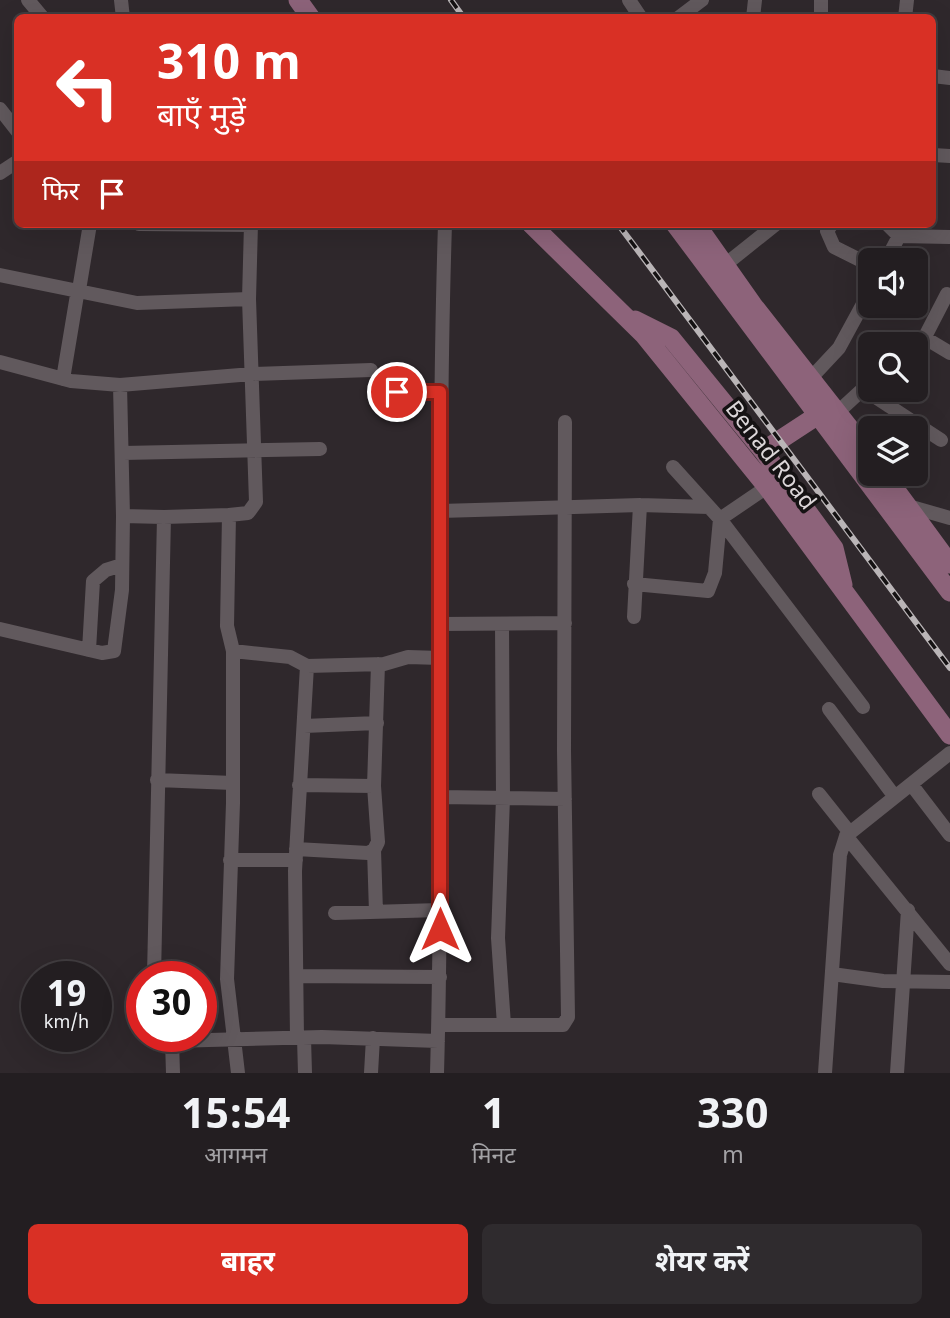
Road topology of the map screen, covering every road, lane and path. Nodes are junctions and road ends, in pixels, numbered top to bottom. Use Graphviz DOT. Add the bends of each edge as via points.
graph roads {
  1 [pos="28,0"];
  2 [pos="703,1"];
  3 [pos="40,14"];
  4 [pos="684,14"];
  5 [pos="0,109"];
  6 [pos="14,127"];
  7 [pos="89,228"];
  8 [pos="251,228"];
  9 [pos="445,228"];
  10 [pos="535,228"];
  11 [pos="679,228"];
  12 [pos="699,228"];
  13 [pos="770,228"];
  14 [pos="829,228"];
  15 [pos="891,228"];
  16 [pos="899,236"];
  17 [pos="950,237"];
  18 [pos="893,248"];
  19 [pos="858,258"];
  20 [pos="726,264"];
  21 [pos="0,275"];
  22 [pos="79,290"];
  23 [pos="947,294"];
  24 [pos="249,299"];
  25 [pos="858,313"];
  26 [pos="629,317"];
  27 [pos="928,332"];
  28 [pos="928,340"];
  29 [pos="950,353"];
  30 [pos="0,362"];
  31 [pos="371,370"];
  32 [pos="252,374"];
  33 [pos="63,379"];
  34 [pos="810,379"];
  35 [pos="120,385"];
  36 [pos="376,392"];
  37 [pos="440,392"];
  38 [pos="891,402"];
  39 [pos="889,406"];
  40 [pos="838,412"];
  41 [pos="818,415"];
  42 [pos="565,422"];
  43 [pos="858,438"];
  44 [pos="941,440"];
  45 [pos="254,449"];
  46 [pos="320,449"];
  47 [pos="763,451"];
  48 [pos="123,453"];
  49 [pos="673,467"];
  50 [pos="893,486"];
  51 [pos="767,487"];
  52 [pos="640,505"];
  53 [pos="908,506"];
  54 [pos="709,507"];
  55 [pos="563,508"];
  56 [pos="440,511"];
  57 [pos="229,515"];
  58 [pos="124,516"];
  59 [pos="164,517"];
  60 [pos="950,518"];
  61 [pos="720,519"];
  62 [pos="947,554"];
  63 [pos="122,565"];
  64 [pos="634,584"];
  65 [pos="950,592"];
  66 [pos="845,593"];
  67 [pos="634,617"];
  68 [pos="565,622"];
  69 [pos="440,624"];
  70 [pos="502,624"];
  71 [pos="0,629"];
  72 [pos="89,650"];
  73 [pos="233,651"];
  74 [pos="440,658"];
  75 [pos="378,664"];
  76 [pos="307,666"];
  77 [pos="863,707"];
  78 [pos="829,709"];
  79 [pos="377,723"];
  80 [pos="304,726"];
  81 [pos="950,734"];
  82 [pos="950,753"];
  83 [pos="157,780"];
  84 [pos="233,783"];
  85 [pos="911,784"];
  86 [pos="299,785"];
  87 [pos="374,786"];
  88 [pos="819,794"];
  89 [pos="440,797"];
  90 [pos="895,797"];
  91 [pos="503,798"];
  92 [pos="565,799"];
  93 [pos="848,835"];
  94 [pos="950,835"];
  95 [pos="374,850"];
  96 [pos="296,855"];
  97 [pos="230,860"];
  98 [pos="440,910"];
  99 [pos="908,910"];
  100 [pos="376,912"];
  101 [pos="335,914"];
  102 [pos="154,961"];
  103 [pos="950,964"];
  104 [pos="832,974"];
  105 [pos="298,976"];
  106 [pos="440,977"];
  107 [pos="903,981"];
  108 [pos="950,982"];
  109 [pos="439,1025"];
  110 [pos="504,1025"];
  111 [pos="301,1038"];
  112 [pos="373,1038"];
  113 [pos="217,1040"];
  114 [pos="235,1040"];
  115 [pos="438,1041"];
  116 [pos="172,1052"];
  117 [pos="173,1073"];
  118 [pos="238,1073"];
  119 [pos="305,1073"];
  120 [pos="371,1073"];
  121 [pos="437,1073"];
  122 [pos="825,1073"];
  123 [pos="897,1073"];
  1 -- 3 [label="street"];
  2 -- 4 [label="street"];
  5 -- 6 [label="street"];
  7 -- 22 [label="street"];
  8 -- 24 [label="street"];
  9 -- 37 [label="street"];
  10 -- 26 [label="street, Benad Road"];
  11 -- 41 [label="street"];
  12 -- 20 [label="street"];
  13 -- 20 [label="street"];
  14 -- 19 [label="street" via="834,247"];
  15 -- 16 [label="street"];
  16 -- 17 [label="street"];
  16 -- 18 [label="street"];
  20 -- 34 [label="street"];
  21 -- 22 [label="street"];
  22 -- 24 [label="street" via="137,303"];
  22 -- 33 [label="street"];
  23 -- 27 [label="street"];
  24 -- 32 [label="street"];
  25 -- 34 [label="street" via="839,348"];
  26 -- 47 [label="street" via="671,338"];
  26 -- 51 [label="street, Benad Road"];
  28 -- 29 [label="street"];
  30 -- 33 [label="street"];
  31 -- 32 [label="street"];
  32 -- 35 [label="street"];
  32 -- 45 [label="street"];
  33 -- 35 [label="street"];
  34 -- 40 [label="street"];
  35 -- 48 [label="street"];
  36 -- 37 [label="street"];
  37 -- 56 [label="street"];
  38 -- 39 [label="street"];
  39 -- 40 [label="street" via="863,389"];
  39 -- 44 [label="street"];
  40 -- 43 [label="street"];
  41 -- 47 [label="street"];
  41 -- 65 [label="street"];
  42 -- 55 [label="street"];
  45 -- 46 [label="street"];
  45 -- 48 [label="street"];
  45 -- 57 [label="street" via="253,510"];
  47 -- 66 [label="street" via="834,548"];
  48 -- 58 [label="street"];
  49 -- 54 [label="street"];
  50 -- 53 [label="street"];
  51 -- 61 [label="street"];
  51 -- 66 [label="street, Benad Road"];
  52 -- 54 [label="street"];
  52 -- 55 [label="street"];
  52 -- 64 [label="street"];
  53 -- 60 [label="street"];
  53 -- 62 [label="street"];
  54 -- 61 [label="street"];
  55 -- 56 [label="street"];
  55 -- 68 [label="street"];
  56 -- 69 [label="street"];
  57 -- 59 [label="street"];
  57 -- 73 [label="street" via="227,626"];
  58 -- 59 [label="street"];
  58 -- 63 [label="street"];
  59 -- 83 [label="street"];
  61 -- 64 [label="street" via="715,573 708,591"];
  61 -- 77 [label="street"];
  63 -- 72 [label="street" via="93,581"];
  63 -- 72 [label="street" via="116,646 108,654"];
  64 -- 67 [label="street"];
  66 -- 81 [label="street, Benad Road"];
  68 -- 70 [label="street"];
  68 -- 92 [label="street"];
  69 -- 70 [label="street"];
  69 -- 74 [label="street"];
  70 -- 91 [label="street"];
  71 -- 72 [label="street"];
  73 -- 76 [label="street" via="290,657"];
  73 -- 84 [label="street"];
  74 -- 75 [label="street" via="408,657"];
  74 -- 89 [label="street"];
  75 -- 76 [label="street"];
  75 -- 79 [label="street"];
  76 -- 80 [label="street"];
  78 -- 90 [label="street"];
  79 -- 80 [label="street"];
  79 -- 87 [label="street"];
  80 -- 86 [label="street"];
  82 -- 85 [label="street"];
  83 -- 84 [label="street"];
  83 -- 102 [label="street"];
  84 -- 97 [label="street"];
  85 -- 90 [label="street"];
  85 -- 94 [label="street"];
  86 -- 87 [label="street"];
  86 -- 96 [label="street"];
  87 -- 95 [label="street" via="378,842"];
  88 -- 93 [label="street"];
  89 -- 91 [label="street"];
  89 -- 98 [label="street"];
  90 -- 93 [label="street"];
  91 -- 92 [label="street"];
  91 -- 110 [label="street" via="498,938"];
  92 -- 110 [label="street" via="568,1017 564,1025"];
  93 -- 99 [label="street"];
  93 -- 104 [label="street" via="840,855"];
  95 -- 96 [label="street"];
  95 -- 100 [label="street"];
  96 -- 97 [label="street"];
  96 -- 105 [label="street"];
  97 -- 114 [label="street" via="228,979"];
  98 -- 100 [label="street"];
  98 -- 106 [label="street"];
  99 -- 103 [label="street"];
  99 -- 107 [label="street"];
  100 -- 101 [label="street"];
  104 -- 107 [label="street"];
  104 -- 122 [label="street"];
  105 -- 106 [label="street"];
  105 -- 111 [label="street"];
  106 -- 109 [label="street"];
  107 -- 108 [label="street"];
  107 -- 123 [label="street"];
  109 -- 110 [label="street"];
  109 -- 115 [label="street"];
  111 -- 112 [label="street"];
  111 -- 114 [label="street"];
  111 -- 119 [label="street"];
  112 -- 115 [label="street"];
  112 -- 120 [label="street"];
  113 -- 114 [label="street"];
  114 -- 118 [label="street"];
  115 -- 121 [label="street"];
  116 -- 117 [label="street"];
}
